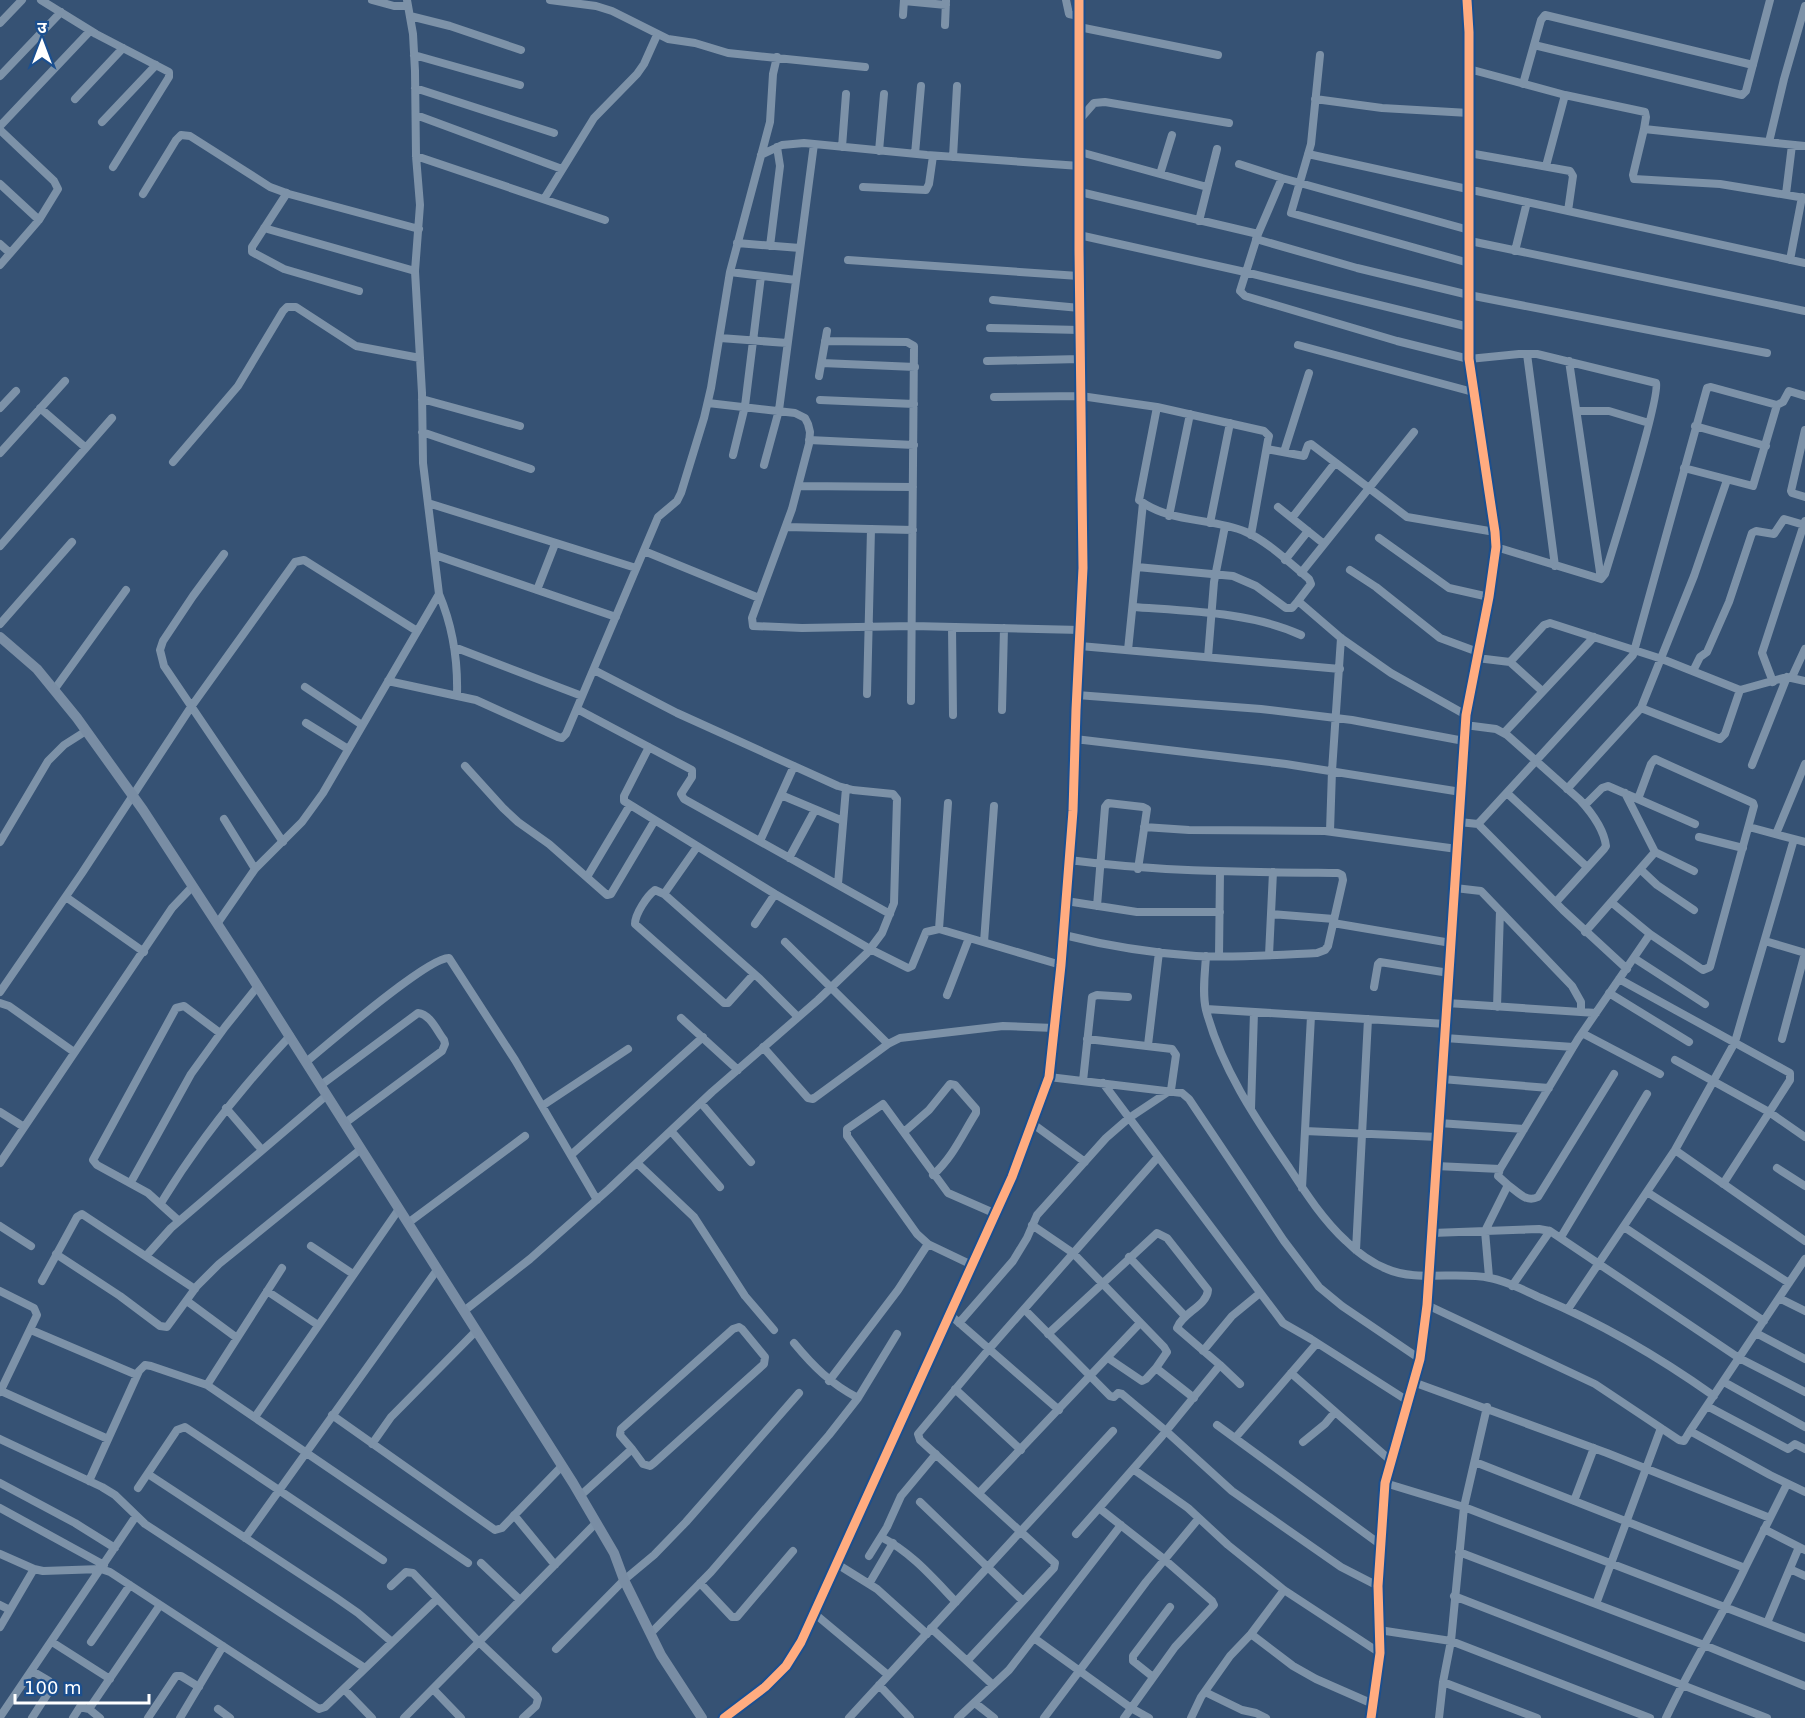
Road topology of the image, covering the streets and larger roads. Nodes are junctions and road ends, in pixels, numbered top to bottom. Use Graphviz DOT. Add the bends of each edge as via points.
graph roads {
  1 [pos="22,0"];
  2 [pos="41,0"];
  3 [pos="372,0"];
  4 [pos="550,0"];
  5 [pos="1066,0"];
  6 [pos="1079,0"];
  7 [pos="1467,0"];
  8 [pos="1770,0"];
  9 [pos="904,1"];
  10 [pos="409,2"];
  11 [pos="946,2"];
  12 [pos="598,3"];
  13 [pos="1805,6"];
  14 [pos="61,12"];
  15 [pos="903,15"];
  16 [pos="410,16"];
  17 [pos="1079,16"];
  18 [pos="0,23"];
  19 [pos="945,25"];
  20 [pos="1079,27"];
  21 [pos="90,31"];
  22 [pos="657,35"];
  23 [pos="1534,45"];
  24 [pos="123,48"];
  25 [pos="521,50"];
  26 [pos="414,55"];
  27 [pos="1218,55"];
  28 [pos="1320,55"];
  29 [pos="777,57"];
  30 [pos="156,65"];
  31 [pos="1753,65"];
  32 [pos="865,67"];
  33 [pos="1469,69"];
  34 [pos="0,76"];
  35 [pos="1523,84"];
  36 [pos="519,85"];
  37 [pos="921,86"];
  38 [pos="957,86"];
  39 [pos="415,88"];
  40 [pos="846,94"];
  41 [pos="884,94"];
  42 [pos="1565,95"];
  43 [pos="75,99"];
  44 [pos="1315,99"];
  45 [pos="1469,113"];
  46 [pos="416,115"];
  47 [pos="1080,119"];
  48 [pos="102,122"];
  49 [pos="1229,123"];
  50 [pos="0,128"];
  51 [pos="1644,129"];
  52 [pos="555,133"];
  53 [pos="1172,135"];
  54 [pos="1769,142"];
  55 [pos="814,144"];
  56 [pos="1792,145"];
  57 [pos="1805,146"];
  58 [pos="777,147"];
  59 [pos="842,147"];
  60 [pos="1217,149"];
  61 [pos="879,151"];
  62 [pos="1080,152"];
  63 [pos="1469,153"];
  64 [pos="915,154"];
  65 [pos="1308,154"];
  66 [pos="761,155"];
  67 [pos="416,156"];
  68 [pos="933,156"];
  69 [pos="953,157"];
  70 [pos="1239,164"];
  71 [pos="1080,166"];
  72 [pos="1546,166"];
  73 [pos="113,167"];
  74 [pos="562,169"];
  75 [pos="1160,174"];
  76 [pos="1282,178"];
  77 [pos="1299,182"];
  78 [pos="0,183"];
  79 [pos="863,187"];
  80 [pos="1207,187"];
  81 [pos="1469,189"];
  82 [pos="1080,192"];
  83 [pos="287,193"];
  84 [pos="142,194"];
  85 [pos="1786,194"];
  86 [pos="1804,197"];
  87 [pos="544,199"];
  88 [pos="1527,202"];
  89 [pos="1568,211"];
  90 [pos="39,220"];
  91 [pos="605,220"];
  92 [pos="1198,221"];
  93 [pos="264,228"];
  94 [pos="419,229"];
  95 [pos="1469,230"];
  96 [pos="1079,235"];
  97 [pos="1257,237"];
  98 [pos="1470,241"];
  99 [pos="737,243"];
  100 [pos="0,244"];
  101 [pos="770,246"];
  102 [pos="800,248"];
  103 [pos="1515,250"];
  104 [pos="10,253"];
  105 [pos="848,260"];
  106 [pos="1790,260"];
  107 [pos="1469,263"];
  108 [pos="1805,263"];
  109 [pos="0,265"];
  110 [pos="416,271"];
  111 [pos="730,272"];
  112 [pos="1245,272"];
  113 [pos="761,276"];
  114 [pos="1079,276"];
  115 [pos="796,280"];
  116 [pos="359,291"];
  117 [pos="1469,295"];
  118 [pos="993,300"];
  119 [pos="1080,308"];
  120 [pos="1805,311"];
  121 [pos="1469,327"];
  122 [pos="990,328"];
  123 [pos="1080,330"];
  124 [pos="827,331"];
  125 [pos="720,338"];
  126 [pos="753,341"];
  127 [pos="825,341"];
  128 [pos="787,344"];
  129 [pos="1298,345"];
  130 [pos="1767,353"];
  131 [pos="1527,354"];
  132 [pos="420,358"];
  133 [pos="1080,359"];
  134 [pos="1469,359"];
  135 [pos="1569,360"];
  136 [pos="987,361"];
  137 [pos="822,363"];
  138 [pos="915,367"];
  139 [pos="1309,373"];
  140 [pos="819,376"];
  141 [pos="65,381"];
  142 [pos="16,391"];
  143 [pos="1473,392"];
  144 [pos="1804,393"];
  145 [pos="1081,396"];
  146 [pos="994,397"];
  147 [pos="422,399"];
  148 [pos="820,400"];
  149 [pos="708,404"];
  150 [pos="914,404"];
  151 [pos="1777,405"];
  152 [pos="745,406"];
  153 [pos="1156,407"];
  154 [pos="0,408"];
  155 [pos="40,408"];
  156 [pos="779,410"];
  157 [pos="1577,411"];
  158 [pos="1190,414"];
  159 [pos="112,418"];
  160 [pos="1230,423"];
  161 [pos="1649,423"];
  162 [pos="519,426"];
  163 [pos="1695,426"];
  164 [pos="1805,430"];
  165 [pos="422,432"];
  166 [pos="1414,432"];
  167 [pos="809,440"];
  168 [pos="914,445"];
  169 [pos="1766,446"];
  170 [pos="1803,447"];
  171 [pos="86,448"];
  172 [pos="1267,449"];
  173 [pos="0,453"];
  174 [pos="1284,453"];
  175 [pos="734,455"];
  176 [pos="173,462"];
  177 [pos="1335,463"];
  178 [pos="764,465"];
  179 [pos="1684,468"];
  180 [pos="531,469"];
  181 [pos="1727,480"];
  182 [pos="798,486"];
  183 [pos="913,487"];
  184 [pos="1368,489"];
  185 [pos="1805,497"];
  186 [pos="1143,502"];
  187 [pos="428,503"];
  188 [pos="1278,507"];
  189 [pos="1169,516"];
  190 [pos="1292,518"];
  191 [pos="1210,523"];
  192 [pos="1804,523"];
  193 [pos="1225,526"];
  194 [pos="786,527"];
  195 [pos="871,529"];
  196 [pos="913,530"];
  197 [pos="1308,531"];
  198 [pos="1495,532"];
  199 [pos="1251,535"];
  200 [pos="1379,538"];
  201 [pos="72,542"];
  202 [pos="555,544"];
  203 [pos="1324,544"];
  204 [pos="0,546"];
  205 [pos="1496,547"];
  206 [pos="644,551"];
  207 [pos="225,554"];
  208 [pos="435,555"];
  209 [pos="1284,560"];
  210 [pos="1556,566"];
  211 [pos="1137,567"];
  212 [pos="636,568"];
  213 [pos="1350,570"];
  214 [pos="1216,573"];
  215 [pos="1301,573"];
  216 [pos="1601,579"];
  217 [pos="126,590"];
  218 [pos="537,590"];
  219 [pos="439,594"];
  220 [pos="1489,597"];
  221 [pos="759,598"];
  222 [pos="1298,601"];
  223 [pos="1133,607"];
  224 [pos="1211,614"];
  225 [pos="616,617"];
  226 [pos="0,624"];
  227 [pos="913,626"];
  228 [pos="868,627"];
  229 [pos="952,627"];
  230 [pos="1004,628"];
  231 [pos="1081,630"];
  232 [pos="417,631"];
  233 [pos="1300,635"];
  234 [pos="0,637"];
  235 [pos="1594,637"];
  236 [pos="1341,638"];
  237 [pos="1080,646"];
  238 [pos="454,647"];
  239 [pos="1805,649"];
  240 [pos="1128,650"];
  241 [pos="1635,650"];
  242 [pos="1478,655"];
  243 [pos="1208,657"];
  244 [pos="1662,659"];
  245 [pos="1510,662"];
  246 [pos="1340,669"];
  247 [pos="594,670"];
  248 [pos="1693,671"];
  249 [pos="1790,677"];
  250 [pos="388,681"];
  251 [pos="1805,681"];
  252 [pos="1773,682"];
  253 [pos="305,687"];
  254 [pos="54,690"];
  255 [pos="1542,690"];
  256 [pos="1740,690"];
  257 [pos="867,694"];
  258 [pos="457,695"];
  259 [pos="1077,695"];
  260 [pos="582,696"];
  261 [pos="911,701"];
  262 [pos="191,707"];
  263 [pos="1641,708"];
  264 [pos="577,709"];
  265 [pos="1002,710"];
  266 [pos="953,715"];
  267 [pos="1466,715"];
  268 [pos="1337,718"];
  269 [pos="306,723"];
  270 [pos="362,725"];
  271 [pos="1465,725"];
  272 [pos="86,731"];
  273 [pos="1504,733"];
  274 [pos="1075,739"];
  275 [pos="1464,741"];
  276 [pos="649,747"];
  277 [pos="348,749"];
  278 [pos="1536,762"];
  279 [pos="1805,764"];
  280 [pos="1752,765"];
  281 [pos="465,766"];
  282 [pos="794,766"];
  283 [pos="1332,771"];
  284 [pos="846,788"];
  285 [pos="1568,789"];
  286 [pos="1461,792"];
  287 [pos="1507,793"];
  288 [pos="1625,793"];
  289 [pos="781,795"];
  290 [pos="133,796"];
  291 [pos="1638,799"];
  292 [pos="948,803"];
  293 [pos="630,805"];
  294 [pos="1585,805"];
  295 [pos="994,806"];
  296 [pos="815,810"];
  297 [pos="224,819"];
  298 [pos="655,820"];
  299 [pos="843,821"];
  300 [pos="1459,822"];
  301 [pos="1478,824"];
  302 [pos="1695,824"];
  303 [pos="1144,827"];
  304 [pos="1749,827"];
  305 [pos="1330,831"];
  306 [pos="1776,834"];
  307 [pos="1699,837"];
  308 [pos="1794,839"];
  309 [pos="760,841"];
  310 [pos="0,842"];
  311 [pos="283,842"];
  312 [pos="1805,842"];
  313 [pos="697,847"];
  314 [pos="1743,848"];
  315 [pos="1457,849"];
  316 [pos="1655,852"];
  317 [pos="789,858"];
  318 [pos="1070,860"];
  319 [pos="1100,864"];
  320 [pos="1587,867"];
  321 [pos="1138,868"];
  322 [pos="255,869"];
  323 [pos="1640,869"];
  324 [pos="1694,871"];
  325 [pos="1220,872"];
  326 [pos="1273,873"];
  327 [pos="586,877"];
  328 [pos="838,884"];
  329 [pos="192,887"];
  330 [pos="1455,888"];
  331 [pos="664,894"];
  332 [pos="775,894"];
  333 [pos="66,897"];
  334 [pos="1066,901"];
  335 [pos="1556,902"];
  336 [pos="1611,902"];
  337 [pos="1097,906"];
  338 [pos="1694,910"];
  339 [pos="1500,911"];
  340 [pos="1220,912"];
  341 [pos="890,914"];
  342 [pos="1271,914"];
  343 [pos="1333,921"];
  344 [pos="217,924"];
  345 [pos="755,924"];
  346 [pos="939,929"];
  347 [pos="1585,932"];
  348 [pos="1650,934"];
  349 [pos="1064,935"];
  350 [pos="969,938"];
  351 [pos="1765,941"];
  352 [pos="785,942"];
  353 [pos="984,942"];
  354 [pos="1451,943"];
  355 [pos="870,949"];
  356 [pos="144,951"];
  357 [pos="1159,952"];
  358 [pos="1206,956"];
  359 [pos="1219,956"];
  360 [pos="1269,956"];
  361 [pos="1634,958"];
  362 [pos="1061,965"];
  363 [pos="1627,969"];
  364 [pos="1449,973"];
  365 [pos="754,974"];
  366 [pos="1619,979"];
  367 [pos="258,986"];
  368 [pos="832,987"];
  369 [pos="1374,987"];
  370 [pos="0,993"];
  371 [pos="1609,993"];
  372 [pos="947,995"];
  373 [pos="1128,997"];
  374 [pos="0,1003"];
  375 [pos="1447,1004"];
  376 [pos="1705,1004"];
  377 [pos="1497,1007"];
  378 [pos="1206,1009"];
  379 [pos="1254,1012"];
  380 [pos="1581,1012"];
  381 [pos="1596,1013"];
  382 [pos="1311,1016"];
  383 [pos="798,1017"];
  384 [pos="681,1018"];
  385 [pos="1368,1019"];
  386 [pos="1446,1024"];
  387 [pos="1054,1028"];
  388 [pos="220,1033"];
  389 [pos="1582,1033"];
  390 [pos="290,1036"];
  391 [pos="703,1037"];
  392 [pos="1445,1038"];
  393 [pos="1087,1039"];
  394 [pos="1782,1039"];
  395 [pos="1689,1042"];
  396 [pos="1736,1042"];
  397 [pos="888,1044"];
  398 [pos="1148,1045"];
  399 [pos="763,1047"];
  400 [pos="1573,1047"];
  401 [pos="628,1049"];
  402 [pos="74,1052"];
  403 [pos="1675,1060"];
  404 [pos="306,1062"];
  405 [pos="738,1070"];
  406 [pos="1614,1074"];
  407 [pos="1660,1074"];
  408 [pos="1049,1077"];
  409 [pos="1442,1079"];
  410 [pos="1083,1081"];
  411 [pos="1715,1082"];
  412 [pos="1103,1083"];
  413 [pos="1549,1088"];
  414 [pos="324,1090"];
  415 [pos="1171,1090"];
  416 [pos="1647,1094"];
  417 [pos="701,1102"];
  418 [pos="542,1106"];
  419 [pos="226,1108"];
  420 [pos="1251,1109"];
  421 [pos="0,1112"];
  422 [pos="1769,1112"];
  423 [pos="1129,1118"];
  424 [pos="1439,1122"];
  425 [pos="345,1123"];
  426 [pos="1034,1124"];
  427 [pos="24,1127"];
  428 [pos="1524,1129"];
  429 [pos="671,1131"];
  430 [pos="1305,1131"];
  431 [pos="904,1132"];
  432 [pos="1362,1133"];
  433 [pos="525,1136"];
  434 [pos="1438,1137"];
  435 [pos="1805,1137"];
  436 [pos="361,1149"];
  437 [pos="262,1150"];
  438 [pos="1675,1150"];
  439 [pos="571,1155"];
  440 [pos="1158,1157"];
  441 [pos="1085,1161"];
  442 [pos="752,1162"];
  443 [pos="0,1163"];
  444 [pos="637,1163"];
  445 [pos="1436,1166"];
  446 [pos="1777,1168"];
  447 [pos="1500,1169"];
  448 [pos="933,1175"];
  449 [pos="131,1182"];
  450 [pos="1723,1184"];
  451 [pos="1508,1185"];
  452 [pos="1805,1186"];
  453 [pos="720,1187"];
  454 [pos="1302,1188"];
  455 [pos="1647,1192"];
  456 [pos="597,1200"];
  457 [pos="161,1203"];
  458 [pos="399,1209"];
  459 [pos="996,1214"];
  460 [pos="179,1221"];
  461 [pos="408,1223"];
  462 [pos="1032,1225"];
  463 [pos="0,1226"];
  464 [pos="1624,1227"];
  465 [pos="1485,1231"];
  466 [pos="1550,1231"];
  467 [pos="1432,1233"];
  468 [pos="1561,1238"];
  469 [pos="1805,1241"];
  470 [pos="928,1244"];
  471 [pos="31,1246"];
  472 [pos="311,1246"];
  473 [pos="1356,1250"];
  474 [pos="56,1254"];
  475 [pos="1073,1254"];
  476 [pos="146,1256"];
  477 [pos="1129,1257"];
  478 [pos="1804,1262"];
  479 [pos="1600,1263"];
  480 [pos="972,1265"];
  481 [pos="282,1268"];
  482 [pos="437,1270"];
  483 [pos="353,1274"];
  484 [pos="1429,1276"];
  485 [pos="1489,1277"];
  486 [pos="42,1281"];
  487 [pos="1102,1283"];
  488 [pos="1789,1283"];
  489 [pos="1512,1286"];
  490 [pos="195,1289"];
  491 [pos="0,1291"];
  492 [pos="267,1291"];
  493 [pos="1260,1293"];
  494 [pos="1779,1298"];
  495 [pos="187,1301"];
  496 [pos="1428,1305"];
  497 [pos="1024,1309"];
  498 [pos="1568,1309"];
  499 [pos="464,1311"];
  500 [pos="1805,1311"];
  501 [pos="949,1314"];
  502 [pos="1185,1317"];
  503 [pos="1764,1321"];
  504 [pos="959,1323"];
  505 [pos="1140,1323"];
  506 [pos="318,1325"];
  507 [pos="31,1330"];
  508 [pos="774,1330"];
  509 [pos="476,1331"];
  510 [pos="1756,1333"];
  511 [pos="897,1334"];
  512 [pos="1048,1334"];
  513 [pos="237,1338"];
  514 [pos="794,1343"];
  515 [pos="1317,1343"];
  516 [pos="989,1348"];
  517 [pos="1203,1351"];
  518 [pos="1108,1358"];
  519 [pos="1739,1358"];
  520 [pos="1420,1359"];
  521 [pos="1805,1359"];
  522 [pos="1220,1365"];
  523 [pos="1156,1368"];
  524 [pos="1291,1373"];
  525 [pos="137,1375"];
  526 [pos="1090,1378"];
  527 [pos="829,1381"];
  528 [pos="1413,1382"];
  529 [pos="1724,1382"];
  530 [pos="1240,1384"];
  531 [pos="207,1385"];
  532 [pos="955,1389"];
  533 [pos="0,1391"];
  534 [pos="1805,1392"];
  535 [pos="799,1393"];
  536 [pos="1714,1395"];
  537 [pos="858,1398"];
  538 [pos="1194,1398"];
  539 [pos="1408,1401"];
  540 [pos="1707,1406"];
  541 [pos="1487,1407"];
  542 [pos="1059,1410"];
  543 [pos="1335,1412"];
  544 [pos="332,1415"];
  545 [pos="255,1417"];
  546 [pos="1217,1425"];
  547 [pos="1805,1427"];
  548 [pos="1661,1428"];
  549 [pos="1113,1431"];
  550 [pos="1166,1431"];
  551 [pos="1690,1431"];
  552 [pos="1236,1437"];
  553 [pos="0,1439"];
  554 [pos="108,1439"];
  555 [pos="1303,1442"];
  556 [pos="372,1444"];
  557 [pos="1594,1448"];
  558 [pos="632,1449"];
  559 [pos="1805,1449"];
  560 [pos="1021,1450"];
  561 [pos="306,1451"];
  562 [pos="936,1454"];
  563 [pos="1390,1460"];
  564 [pos="1475,1462"];
  565 [pos="562,1466"];
  566 [pos="1134,1469"];
  567 [pos="1647,1469"];
  568 [pos="147,1474"];
  569 [pos="89,1481"];
  570 [pos="0,1483"];
  571 [pos="1385,1483"];
  572 [pos="1787,1484"];
  573 [pos="138,1488"];
  574 [pos="1804,1489"];
  575 [pos="278,1490"];
  576 [pos="979,1493"];
  577 [pos="580,1496"];
  578 [pos="920,1502"];
  579 [pos="1574,1502"];
  580 [pos="1464,1507"];
  581 [pos="0,1508"];
  582 [pos="1099,1508"];
  583 [pos="514,1515"];
  584 [pos="136,1516"];
  585 [pos="1198,1518"];
  586 [pos="1770,1518"];
  587 [pos="1625,1522"];
  588 [pos="596,1523"];
  589 [pos="1121,1525"];
  590 [pos="1764,1529"];
  591 [pos="1021,1532"];
  592 [pos="1076,1534"];
  593 [pos="881,1537"];
  594 [pos="245,1538"];
  595 [pos="893,1543"];
  596 [pos="1381,1545"];
  597 [pos="115,1548"];
  598 [pos="1802,1549"];
  599 [pos="793,1551"];
  600 [pos="1459,1552"];
  601 [pos="0,1554"];
  602 [pos="869,1556"];
  603 [pos="383,1560"];
  604 [pos="1165,1560"];
  605 [pos="468,1563"];
  606 [pos="481,1563"];
  607 [pos="1610,1563"];
  608 [pos="837,1564"];
  609 [pos="555,1565"];
  610 [pos="102,1567"];
  611 [pos="988,1567"];
  612 [pos="1745,1568"];
  613 [pos="34,1569"];
  614 [pos="1790,1569"];
  615 [pos="1805,1576"];
  616 [pos="624,1580"];
  617 [pos="700,1583"];
  618 [pos="870,1584"];
  619 [pos="130,1585"];
  620 [pos="391,1586"];
  621 [pos="1378,1586"];
  622 [pos="1284,1590"];
  623 [pos="1454,1596"];
  624 [pos="437,1599"];
  625 [pos="520,1600"];
  626 [pos="1023,1601"];
  627 [pos="956,1602"];
  628 [pos="1596,1604"];
  629 [pos="0,1605"];
  630 [pos="160,1605"];
  631 [pos="1170,1607"];
  632 [pos="1726,1607"];
  633 [pos="10,1610"];
  634 [pos="815,1614"];
  635 [pos="1767,1623"];
  636 [pos="0,1627"];
  637 [pos="1379,1630"];
  638 [pos="929,1631"];
  639 [pos="651,1634"];
  640 [pos="1251,1634"];
  641 [pos="1805,1637"];
  642 [pos="1034,1638"];
  643 [pos="1451,1641"];
  644 [pos="52,1642"];
  645 [pos="91,1642"];
  646 [pos="392,1642"];
  647 [pos="479,1642"];
  648 [pos="1704,1645"];
  649 [pos="223,1646"];
  650 [pos="556,1649"];
  651 [pos="1380,1653"];
  652 [pos="967,1661"];
  653 [pos="365,1668"];
  654 [pos="1079,1670"];
  655 [pos="32,1671"];
  656 [pos="888,1675"];
  657 [pos="1153,1677"];
  658 [pos="110,1679"];
  659 [pos="1443,1682"];
  660 [pos="879,1685"];
  661 [pos="993,1685"];
  662 [pos="1682,1685"];
  663 [pos="1805,1686"];
  664 [pos="199,1688"];
  665 [pos="344,1689"];
  666 [pos="434,1690"];
  667 [pos="1205,1692"];
  668 [pos="975,1703"];
  669 [pos="1373,1704"];
  670 [pos="1131,1708"];
  671 [pos="89,1709"];
  672 [pos="218,1709"];
  673 [pos="0,1718"];
  674 [pos="32,1718"];
  675 [pos="73,1718"];
  676 [pos="100,1718"];
  677 [pos="148,1718"];
  678 [pos="180,1718"];
  679 [pos="230,1718"];
  680 [pos="372,1718"];
  681 [pos="404,1718"];
  682 [pos="461,1718"];
  683 [pos="523,1718"];
  684 [pos="702,1718"];
  685 [pos="724,1718"];
  686 [pos="849,1718"];
  687 [pos="910,1718"];
  688 [pos="958,1718"];
  689 [pos="994,1718"];
  690 [pos="1044,1718"];
  691 [pos="1124,1718"];
  692 [pos="1149,1718"];
  693 [pos="1191,1718"];
  694 [pos="1266,1718"];
  695 [pos="1371,1718"];
  696 [pos="1439,1718"];
  697 [pos="1537,1718"];
  698 [pos="1650,1718"];
  699 [pos="1666,1718"];
  700 [pos="1767,1718"];
  1 -- 18 [label="street"];
  2 -- 14 [label="street"];
  3 -- 10 [label="street" via="394,6"];
  4 -- 12 [label="street"];
  5 -- 17 [label="street" via="1069,14"];
  6 -- 17 [label="street"];
  7 -- 33 [label="street"];
  8 -- 31 [label="street"];
  9 -- 11 [label="street"];
  9 -- 15 [label="street"];
  10 -- 16 [label="street"];
  11 -- 19 [label="street"];
  12 -- 22 [label="street"];
  13 -- 54 [label="street"];
  14 -- 21 [label="street"];
  14 -- 34 [label="street"];
  16 -- 25 [label="street"];
  16 -- 26 [label="street"];
  17 -- 20 [label="street"];
  20 -- 27 [label="street"];
  20 -- 47 [label="street"];
  21 -- 24 [label="street"];
  21 -- 50 [label="street"];
  22 -- 29 [label="street" via="728,53"];
  22 -- 74 [label="street" via="637,74 594,118"];
  23 -- 31 [label="street" via="1739,95 1746,91"];
  23 -- 31 [label="street" via="1542,16 1549,14"];
  23 -- 35 [label="street"];
  24 -- 30 [label="street"];
  24 -- 43 [label="street"];
  26 -- 36 [label="street"];
  26 -- 39 [label="street"];
  28 -- 44 [label="street"];
  29 -- 32 [label="street"];
  29 -- 66 [label="street" via="772,74 770,122"];
  30 -- 48 [label="street"];
  30 -- 73 [label="street" via="170,75"];
  33 -- 35 [label="street"];
  33 -- 45 [label="street"];
  35 -- 42 [label="street"];
  37 -- 64 [label="street"];
  38 -- 69 [label="street"];
  39 -- 46 [label="street"];
  39 -- 52 [label="street"];
  40 -- 59 [label="street"];
  41 -- 61 [label="street"];
  42 -- 51 [label="street" via="1645,112"];
  42 -- 72 [label="street"];
  44 -- 45 [label="street"];
  44 -- 65 [label="street"];
  45 -- 63 [label="street"];
  46 -- 67 [label="street"];
  46 -- 74 [label="street"];
  47 -- 49 [label="street" via="1094,103 1105,102"];
  47 -- 62 [label="street"];
  50 -- 90 [label="street" via="57,185 57,193"];
  51 -- 54 [label="street"];
  51 -- 85 [label="street" via="1634,179 1720,184"];
  53 -- 75 [label="street"];
  54 -- 56 [label="street"];
  55 -- 58 [label="street"];
  55 -- 59 [label="street"];
  55 -- 102 [label="street"];
  56 -- 57 [label="street"];
  56 -- 85 [label="street"];
  58 -- 66 [label="street"];
  58 -- 101 [label="street" via="780,166"];
  59 -- 61 [label="street"];
  60 -- 80 [label="street"];
  61 -- 64 [label="street"];
  62 -- 71 [label="street"];
  62 -- 75 [label="street"];
  63 -- 72 [label="street"];
  63 -- 81 [label="street"];
  64 -- 68 [label="street"];
  65 -- 77 [label="street"];
  65 -- 81 [label="street"];
  66 -- 99 [label="street"];
  67 -- 87 [label="street"];
  67 -- 94 [label="street"];
  68 -- 69 [label="street"];
  68 -- 79 [label="street" via="927,190"];
  69 -- 71 [label="street"];
  70 -- 76 [label="street"];
  71 -- 82 [label="street"];
  72 -- 89 [label="street" via="1572,173"];
  74 -- 87 [label="street"];
  75 -- 80 [label="street"];
  76 -- 77 [label="street"];
  76 -- 97 [label="street"];
  77 -- 95 [label="street"];
  77 -- 107 [label="street" via="1290,211 1293,214"];
  78 -- 90 [label="street"];
  80 -- 92 [label="street"];
  81 -- 88 [label="street"];
  81 -- 95 [label="street"];
  82 -- 92 [label="street"];
  82 -- 96 [label="street"];
  83 -- 84 [label="street" via="270,187 190,136 181,135"];
  83 -- 93 [label="street"];
  83 -- 94 [label="street"];
  85 -- 86 [label="street"];
  86 -- 106 [label="street"];
  87 -- 91 [label="street"];
  88 -- 89 [label="street"];
  88 -- 103 [label="street"];
  89 -- 106 [label="street"];
  90 -- 104 [label="street"];
  92 -- 97 [label="street"];
  93 -- 110 [label="street"];
  93 -- 116 [label="street" via="252,252 284,269"];
  94 -- 110 [label="street"];
  95 -- 98 [label="street"];
  96 -- 112 [label="street"];
  96 -- 114 [label="street"];
  97 -- 112 [label="street"];
  97 -- 117 [label="street" via="1357,268"];
  98 -- 103 [label="street"];
  98 -- 107 [label="street"];
  99 -- 101 [label="street"];
  99 -- 111 [label="street"];
  100 -- 104 [label="street"];
  101 -- 102 [label="street"];
  102 -- 115 [label="street"];
  103 -- 120 [label="street"];
  104 -- 109 [label="street"];
  105 -- 114 [label="street"];
  106 -- 108 [label="street"];
  107 -- 117 [label="street"];
  110 -- 132 [label="street"];
  111 -- 113 [label="street"];
  111 -- 125 [label="street"];
  112 -- 121 [label="street"];
  112 -- 134 [label="street" via="1240,291 1245,296"];
  113 -- 115 [label="street"];
  113 -- 126 [label="street"];
  114 -- 119 [label="street"];
  115 -- 128 [label="street"];
  117 -- 121 [label="street"];
  117 -- 130 [label="street"];
  118 -- 119 [label="street"];
  119 -- 123 [label="street"];
  121 -- 134 [label="street"];
  122 -- 123 [label="street"];
  123 -- 133 [label="street"];
  124 -- 127 [label="street"];
  125 -- 126 [label="street"];
  125 -- 149 [label="street"];
  126 -- 128 [label="street"];
  126 -- 152 [label="street"];
  127 -- 137 [label="street"];
  127 -- 138 [label="street" via="907,342 914,346"];
  128 -- 156 [label="street"];
  129 -- 143 [label="street"];
  131 -- 134 [label="street"];
  131 -- 135 [label="street"];
  131 -- 210 [label="street"];
  132 -- 147 [label="street"];
  132 -- 176 [label="street" via="356,346 296,307 287,307 238,386"];
  133 -- 136 [label="street"];
  133 -- 145 [label="street"];
  134 -- 143 [label="street"];
  135 -- 157 [label="street"];
  135 -- 161 [label="street" via="1656,383 1658,390"];
  137 -- 138 [label="street"];
  137 -- 140 [label="street"];
  138 -- 150 [label="street"];
  139 -- 174 [label="street"];
  141 -- 155 [label="street"];
  142 -- 154 [label="street"];
  143 -- 198 [label="street"];
  144 -- 151 [label="street" via="1789,391"];
  145 -- 146 [label="street"];
  145 -- 153 [label="street"];
  145 -- 231 [label="street"];
  147 -- 162 [label="street"];
  147 -- 165 [label="street"];
  148 -- 150 [label="street"];
  149 -- 152 [label="street"];
  149 -- 206 [label="street" via="681,493 658,517"];
  150 -- 168 [label="street"];
  151 -- 163 [label="street" via="1709,387"];
  151 -- 169 [label="street"];
  152 -- 156 [label="street"];
  152 -- 175 [label="street"];
  153 -- 158 [label="street"];
  153 -- 186 [label="street" via="1138,497"];
  155 -- 171 [label="street"];
  155 -- 173 [label="street"];
  156 -- 167 [label="street" via="805,418"];
  156 -- 178 [label="street"];
  157 -- 161 [label="street" via="1609,411"];
  157 -- 216 [label="street"];
  158 -- 160 [label="street"];
  158 -- 189 [label="street"];
  159 -- 171 [label="street"];
  160 -- 172 [label="street" via="1264,430 1269,436"];
  160 -- 191 [label="street"];
  161 -- 216 [label="street"];
  163 -- 169 [label="street"];
  163 -- 179 [label="street"];
  164 -- 170 [label="street"];
  165 -- 180 [label="street"];
  165 -- 187 [label="street"];
  166 -- 184 [label="street"];
  167 -- 168 [label="street"];
  167 -- 182 [label="street"];
  168 -- 183 [label="street"];
  169 -- 181 [label="street" via="1753,486"];
  170 -- 185 [label="street" via="1791,491"];
  171 -- 204 [label="street"];
  172 -- 174 [label="street"];
  172 -- 199 [label="street"];
  174 -- 177 [label="street" via="1304,456 1311,444"];
  177 -- 184 [label="street"];
  177 -- 190 [label="street"];
  179 -- 181 [label="street"];
  179 -- 241 [label="street"];
  181 -- 244 [label="street"];
  182 -- 183 [label="street"];
  182 -- 194 [label="street"];
  183 -- 196 [label="street"];
  184 -- 198 [label="street" via="1407,517"];
  184 -- 203 [label="street"];
  186 -- 189 [label="street"];
  186 -- 211 [label="street"];
  187 -- 202 [label="street"];
  187 -- 208 [label="street"];
  188 -- 190 [label="street"];
  189 -- 191 [label="street"];
  190 -- 197 [label="street"];
  191 -- 193 [label="street"];
  192 -- 248 [label="street" via="1784,519 1774,534 1752,533 1729,602 1707,652"];
  192 -- 252 [label="street" via="1762,653"];
  193 -- 199 [label="street"];
  193 -- 214 [label="street"];
  194 -- 195 [label="street"];
  194 -- 221 [label="street"];
  195 -- 196 [label="street"];
  195 -- 228 [label="street"];
  196 -- 227 [label="street"];
  197 -- 203 [label="street"];
  197 -- 209 [label="street"];
  198 -- 205 [label="street"];
  199 -- 209 [label="street"];
  200 -- 220 [label="street" via="1449,588"];
  201 -- 226 [label="street"];
  202 -- 212 [label="street"];
  202 -- 218 [label="street"];
  203 -- 215 [label="street"];
  205 -- 210 [label="street"];
  205 -- 220 [label="street"];
  206 -- 212 [label="street"];
  206 -- 221 [label="street"];
  207 -- 262 [label="street" via="160,650 164,666"];
  208 -- 218 [label="street"];
  208 -- 219 [label="street"];
  209 -- 215 [label="street"];
  210 -- 216 [label="street"];
  211 -- 214 [label="street"];
  211 -- 223 [label="street"];
  212 -- 225 [label="street"];
  213 -- 242 [label="street" via="1440,638"];
  214 -- 222 [label="street" via="1245,580 1286,608 1292,608"];
  214 -- 224 [label="street"];
  215 -- 222 [label="street" via="1311,584"];
  217 -- 254 [label="street"];
  218 -- 225 [label="street"];
  219 -- 232 [label="street"];
  219 -- 238 [label="street"];
  220 -- 242 [label="street"];
  221 -- 228 [label="street" via="751,623 756,627"];
  222 -- 236 [label="street"];
  223 -- 224 [label="street"];
  223 -- 240 [label="street"];
  224 -- 233 [label="street" via="1270,624"];
  224 -- 243 [label="street"];
  225 -- 247 [label="street"];
  227 -- 228 [label="street"];
  227 -- 229 [label="street"];
  227 -- 261 [label="street"];
  228 -- 257 [label="street"];
  229 -- 230 [label="street"];
  229 -- 266 [label="street"];
  230 -- 231 [label="street"];
  230 -- 265 [label="street"];
  231 -- 237 [label="street"];
  232 -- 250 [label="street"];
  232 -- 262 [label="street" via="304,560 297,560"];
  234 -- 254 [label="street" via="37,669"];
  235 -- 241 [label="street"];
  235 -- 245 [label="street" via="1546,624"];
  235 -- 255 [label="street"];
  236 -- 246 [label="street"];
  236 -- 267 [label="street" via="1392,673"];
  237 -- 240 [label="street"];
  237 -- 259 [label="street"];
  238 -- 258 [label="street"];
  238 -- 260 [label="street"];
  239 -- 249 [label="street"];
  240 -- 243 [label="street"];
  241 -- 244 [label="street"];
  241 -- 278 [label="street"];
  242 -- 245 [label="street"];
  242 -- 267 [label="street"];
  243 -- 246 [label="street"];
  244 -- 248 [label="street"];
  244 -- 263 [label="street"];
  245 -- 255 [label="street"];
  246 -- 268 [label="street"];
  247 -- 260 [label="street"];
  247 -- 282 [label="street"];
  248 -- 256 [label="street"];
  249 -- 251 [label="street"];
  249 -- 252 [label="street"];
  249 -- 280 [label="street"];
  250 -- 258 [label="street"];
  250 -- 270 [label="street"];
  252 -- 256 [label="street"];
  253 -- 270 [label="street"];
  254 -- 272 [label="street"];
  255 -- 273 [label="street"];
  256 -- 263 [label="street" via="1720,740"];
  258 -- 264 [label="street" via="562,738"];
  259 -- 268 [label="street" via="1193,702"];
  259 -- 274 [label="street"];
  260 -- 264 [label="street"];
  262 -- 290 [label="street"];
  262 -- 311 [label="street"];
  263 -- 285 [label="street"];
  264 -- 276 [label="street"];
  267 -- 271 [label="street"];
  268 -- 275 [label="street"];
  268 -- 283 [label="street"];
  269 -- 277 [label="street"];
  270 -- 277 [label="street"];
  271 -- 273 [label="street"];
  271 -- 275 [label="street"];
  272 -- 290 [label="street"];
  272 -- 310 [label="street" via="48,761"];
  273 -- 278 [label="street"];
  274 -- 283 [label="street"];
  274 -- 318 [label="street"];
  275 -- 286 [label="street"];
  276 -- 293 [label="street" via="623,798"];
  276 -- 309 [label="street" via="693,772 681,794 684,799"];
  277 -- 311 [label="street" via="323,793"];
  278 -- 285 [label="street"];
  278 -- 287 [label="street"];
  279 -- 306 [label="street"];
  281 -- 327 [label="street" via="518,822"];
  282 -- 284 [label="street"];
  282 -- 289 [label="street"];
  283 -- 286 [label="street"];
  283 -- 305 [label="street"];
  284 -- 299 [label="street"];
  284 -- 341 [label="street" via="889,793 897,800 895,887"];
  285 -- 294 [label="street"];
  286 -- 300 [label="street"];
  287 -- 301 [label="street"];
  287 -- 320 [label="street"];
  288 -- 291 [label="street"];
  288 -- 294 [label="street" via="1605,787"];
  288 -- 316 [label="street"];
  289 -- 296 [label="street"];
  289 -- 309 [label="street"];
  290 -- 329 [label="street"];
  290 -- 333 [label="street"];
  291 -- 302 [label="street"];
  291 -- 304 [label="street" via="1655,759 1753,803"];
  292 -- 346 [label="street"];
  293 -- 298 [label="street"];
  293 -- 327 [label="street"];
  294 -- 320 [label="street" via="1606,842"];
  295 -- 353 [label="street"];
  296 -- 299 [label="street"];
  296 -- 317 [label="street"];
  297 -- 322 [label="street"];
  298 -- 313 [label="street"];
  298 -- 327 [label="street" via="611,894 607,895"];
  299 -- 328 [label="street"];
  300 -- 301 [label="street"];
  300 -- 315 [label="street"];
  301 -- 335 [label="street"];
  303 -- 305 [label="street"];
  303 -- 319 [label="street" via="1146,807 1106,804"];
  303 -- 321 [label="street"];
  304 -- 306 [label="street"];
  304 -- 314 [label="street"];
  305 -- 315 [label="street"];
  306 -- 308 [label="street"];
  307 -- 314 [label="street"];
  308 -- 312 [label="street"];
  308 -- 351 [label="street"];
  309 -- 317 [label="street"];
  311 -- 322 [label="street"];
  313 -- 331 [label="street"];
  313 -- 332 [label="street"];
  314 -- 348 [label="street" via="1708,969 1703,970"];
  315 -- 330 [label="street"];
  316 -- 323 [label="street"];
  316 -- 324 [label="street"];
  317 -- 328 [label="street"];
  318 -- 319 [label="street"];
  318 -- 334 [label="street"];
  319 -- 321 [label="street"];
  319 -- 337 [label="street"];
  320 -- 335 [label="street"];
  321 -- 325 [label="street"];
  322 -- 344 [label="street"];
  323 -- 336 [label="street"];
  323 -- 338 [label="street"];
  325 -- 326 [label="street"];
  325 -- 340 [label="street"];
  326 -- 342 [label="street"];
  326 -- 343 [label="street" via="1342,875"];
  328 -- 341 [label="street"];
  329 -- 344 [label="street"];
  329 -- 356 [label="street" via="172,908"];
  330 -- 339 [label="street" via="1481,891"];
  330 -- 354 [label="street"];
  331 -- 365 [label="street"];
  331 -- 365 [label="street" via="653,891 635,924 680,965 726,1003"];
  332 -- 345 [label="street"];
  332 -- 355 [label="street"];
  333 -- 356 [label="street"];
  333 -- 370 [label="street"];
  334 -- 337 [label="street"];
  334 -- 349 [label="street"];
  335 -- 347 [label="street"];
  336 -- 347 [label="street"];
  336 -- 348 [label="street"];
  337 -- 340 [label="street" via="1137,912"];
  339 -- 377 [label="street"];
  339 -- 380 [label="street" via="1572,986 1578,994"];
  340 -- 359 [label="street"];
  341 -- 355 [label="street"];
  342 -- 343 [label="street"];
  342 -- 360 [label="street"];
  343 -- 354 [label="street"];
  343 -- 360 [label="street" via="1328,946 1322,952"];
  344 -- 367 [label="street"];
  346 -- 350 [label="street"];
  346 -- 355 [label="street" via="926,932 908,968"];
  347 -- 363 [label="street"];
  348 -- 361 [label="street"];
  349 -- 357 [label="street" via="1113,947"];
  349 -- 362 [label="street"];
  350 -- 353 [label="street"];
  350 -- 372 [label="street"];
  351 -- 394 [label="street" via="1805,953"];
  351 -- 396 [label="street"];
  352 -- 368 [label="street"];
  353 -- 362 [label="street"];
  354 -- 364 [label="street"];
  355 -- 368 [label="street"];
  356 -- 402 [label="street"];
  357 -- 358 [label="street"];
  357 -- 398 [label="street"];
  358 -- 359 [label="street"];
  358 -- 378 [label="street"];
  359 -- 360 [label="street"];
  361 -- 363 [label="street"];
  361 -- 376 [label="street"];
  362 -- 387 [label="street"];
  363 -- 366 [label="street"];
  364 -- 369 [label="street" via="1380,962"];
  364 -- 375 [label="street"];
  365 -- 383 [label="street"];
  366 -- 371 [label="street"];
  366 -- 396 [label="street"];
  367 -- 388 [label="street"];
  367 -- 390 [label="street"];
  368 -- 383 [label="street"];
  368 -- 397 [label="street"];
  371 -- 381 [label="street"];
  371 -- 395 [label="street"];
  373 -- 393 [label="street" via="1092,997"];
  374 -- 402 [label="street"];
  375 -- 377 [label="street"];
  375 -- 386 [label="street"];
  377 -- 380 [label="street"];
  378 -- 379 [label="street"];
  378 -- 420 [label="street" via="1234,1081"];
  379 -- 382 [label="street"];
  379 -- 420 [label="street"];
  380 -- 381 [label="street"];
  381 -- 389 [label="street"];
  382 -- 385 [label="street"];
  382 -- 430 [label="street"];
  383 -- 399 [label="street"];
  384 -- 391 [label="street"];
  385 -- 386 [label="street"];
  385 -- 432 [label="street"];
  386 -- 392 [label="street"];
  387 -- 397 [label="street" via="985,1027 912,1035"];
  387 -- 408 [label="street"];
  388 -- 449 [label="street" via="190,1074"];
  388 -- 449 [label="street" via="184,1006 176,1008 93,1160"];
  389 -- 400 [label="street"];
  389 -- 407 [label="street"];
  390 -- 404 [label="street"];
  390 -- 419 [label="street"];
  391 -- 405 [label="street"];
  391 -- 439 [label="street"];
  392 -- 400 [label="street"];
  392 -- 409 [label="street"];
  393 -- 398 [label="street"];
  393 -- 410 [label="street"];
  396 -- 411 [label="street"];
  396 -- 422 [label="street" via="1790,1073 1790,1080"];
  397 -- 399 [label="street" via="813,1099"];
  398 -- 415 [label="street" via="1169,1048 1176,1054"];
  399 -- 405 [label="street"];
  400 -- 413 [label="street"];
  401 -- 418 [label="street"];
  402 -- 427 [label="street"];
  403 -- 411 [label="street"];
  404 -- 414 [label="street"];
  404 -- 418 [label="street" via="405,982 449,958"];
  405 -- 417 [label="street"];
  406 -- 451 [label="street" via="1538,1197 1527,1199"];
  408 -- 410 [label="street"];
  408 -- 426 [label="street"];
  409 -- 413 [label="street"];
  409 -- 424 [label="street"];
  410 -- 412 [label="street"];
  411 -- 422 [label="street"];
  411 -- 438 [label="street"];
  412 -- 415 [label="street"];
  412 -- 423 [label="street"];
  413 -- 428 [label="street"];
  414 -- 425 [label="street"];
  414 -- 425 [label="street" via="418,1013 428,1017 444,1040 442,1051"];
  414 -- 437 [label="street"];
  415 -- 423 [label="street"];
  415 -- 520 [label="street" via="1189,1099 1319,1287"];
  416 -- 468 [label="street"];
  417 -- 429 [label="street"];
  417 -- 442 [label="street"];
  418 -- 439 [label="street"];
  419 -- 437 [label="street"];
  419 -- 457 [label="street"];
  420 -- 454 [label="street"];
  421 -- 427 [label="street"];
  422 -- 435 [label="street"];
  422 -- 450 [label="street"];
  423 -- 440 [label="street"];
  423 -- 441 [label="street"];
  424 -- 428 [label="street"];
  424 -- 434 [label="street"];
  425 -- 436 [label="street"];
  426 -- 441 [label="street"];
  426 -- 459 [label="street"];
  427 -- 443 [label="street"];
  428 -- 447 [label="street"];
  429 -- 444 [label="street"];
  429 -- 453 [label="street"];
  430 -- 432 [label="street"];
  430 -- 454 [label="street"];
  431 -- 448 [label="street"];
  431 -- 448 [label="street" via="950,1084 976,1109 959,1144"];
  431 -- 470 [label="street" via="883,1104 846,1132"];
  432 -- 434 [label="street"];
  432 -- 473 [label="street"];
  433 -- 461 [label="street"];
  434 -- 445 [label="street"];
  436 -- 458 [label="street"];
  436 -- 490 [label="street" via="219,1264"];
  437 -- 460 [label="street"];
  438 -- 450 [label="street"];
  438 -- 455 [label="street"];
  439 -- 456 [label="street"];
  440 -- 475 [label="street"];
  440 -- 493 [label="street"];
  441 -- 462 [label="street"];
  444 -- 456 [label="street"];
  444 -- 508 [label="street" via="694,1217 745,1296"];
  445 -- 447 [label="street"];
  445 -- 467 [label="street"];
  446 -- 452 [label="street"];
  447 -- 451 [label="street" via="1498,1176"];
  448 -- 459 [label="street" via="948,1192"];
  449 -- 457 [label="street"];
  450 -- 469 [label="street"];
  451 -- 465 [label="street"];
  454 -- 473 [label="street" via="1329,1224"];
  455 -- 464 [label="street"];
  455 -- 488 [label="street"];
  456 -- 499 [label="street"];
  457 -- 460 [label="street"];
  458 -- 461 [label="street"];
  458 -- 483 [label="street"];
  459 -- 480 [label="street"];
  460 -- 476 [label="street"];
  461 -- 482 [label="street"];
  462 -- 475 [label="street"];
  462 -- 504 [label="street" via="1013,1261"];
  463 -- 471 [label="street"];
  464 -- 479 [label="street"];
  464 -- 503 [label="street"];
  465 -- 466 [label="street"];
  465 -- 467 [label="street"];
  465 -- 485 [label="street"];
  466 -- 468 [label="street"];
  466 -- 489 [label="street"];
  467 -- 484 [label="street"];
  468 -- 479 [label="street"];
  470 -- 480 [label="street"];
  470 -- 527 [label="street"];
  472 -- 483 [label="street"];
  473 -- 484 [label="street" via="1389,1271"];
  474 -- 476 [label="street" via="82,1214"];
  474 -- 486 [label="street"];
  474 -- 495 [label="street" via="164,1328"];
  475 -- 487 [label="street"];
  475 -- 497 [label="street"];
  476 -- 490 [label="street"];
  477 -- 487 [label="street"];
  477 -- 502 [label="street"];
  477 -- 502 [label="street" via="1156,1233 1167,1238 1208,1290 1206,1297"];
  478 -- 488 [label="street"];
  479 -- 498 [label="street"];
  479 -- 519 [label="street"];
  480 -- 501 [label="street"];
  481 -- 492 [label="street"];
  482 -- 499 [label="street"];
  482 -- 544 [label="street"];
  483 -- 506 [label="street"];
  484 -- 485 [label="street"];
  484 -- 496 [label="street"];
  485 -- 489 [label="street"];
  487 -- 505 [label="street"];
  487 -- 512 [label="street"];
  488 -- 494 [label="street"];
  489 -- 498 [label="street"];
  490 -- 495 [label="street"];
  491 -- 507 [label="street" via="36,1311"];
  492 -- 506 [label="street"];
  492 -- 513 [label="street"];
  493 -- 515 [label="street" via="1283,1323"];
  493 -- 517 [label="street" via="1232,1316"];
  494 -- 500 [label="street"];
  494 -- 503 [label="street"];
  495 -- 513 [label="street"];
  496 -- 520 [label="street"];
  496 -- 548 [label="street" via="1594,1384"];
  497 -- 512 [label="street"];
  497 -- 516 [label="street"];
  498 -- 536 [label="street" via="1623,1337"];
  499 -- 509 [label="street"];
  501 -- 504 [label="street"];
  501 -- 608 [label="street"];
  502 -- 517 [label="street" via="1177,1328"];
  503 -- 510 [label="street"];
  504 -- 516 [label="street"];
  505 -- 518 [label="street"];
  505 -- 523 [label="street" via="1167,1352"];
  506 -- 545 [label="street"];
  507 -- 525 [label="street"];
  507 -- 533 [label="street"];
  509 -- 556 [label="street" via="391,1417"];
  509 -- 565 [label="street"];
  510 -- 519 [label="street"];
  510 -- 521 [label="street"];
  511 -- 537 [label="street"];
  512 -- 526 [label="street"];
  513 -- 531 [label="street"];
  514 -- 527 [label="street"];
  515 -- 524 [label="street"];
  515 -- 539 [label="street"];
  516 -- 532 [label="street"];
  516 -- 542 [label="street"];
  517 -- 522 [label="street"];
  518 -- 523 [label="street" via="1142,1381"];
  518 -- 526 [label="street"];
  519 -- 529 [label="street"];
  519 -- 534 [label="street"];
  520 -- 528 [label="street"];
  522 -- 530 [label="street"];
  522 -- 538 [label="street"];
  523 -- 538 [label="street"];
  524 -- 543 [label="street"];
  524 -- 552 [label="street"];
  525 -- 531 [label="street" via="141,1367 151,1366"];
  525 -- 554 [label="street"];
  526 -- 542 [label="street"];
  526 -- 550 [label="street" via="1110,1396 1122,1394"];
  527 -- 537 [label="street"];
  528 -- 539 [label="street"];
  528 -- 541 [label="street"];
  529 -- 536 [label="street"];
  529 -- 547 [label="street"];
  531 -- 545 [label="street"];
  532 -- 560 [label="street"];
  532 -- 562 [label="street" via="918,1434"];
  533 -- 554 [label="street"];
  535 -- 616 [label="street" via="686,1522"];
  536 -- 540 [label="street"];
  537 -- 617 [label="street"];
  538 -- 550 [label="street"];
  539 -- 563 [label="street"];
  540 -- 551 [label="street"];
  540 -- 559 [label="street" via="1788,1449 1795,1444"];
  541 -- 557 [label="street"];
  541 -- 564 [label="street"];
  542 -- 560 [label="street"];
  543 -- 555 [label="street"];
  543 -- 563 [label="street"];
  544 -- 556 [label="street"];
  544 -- 561 [label="street"];
  545 -- 561 [label="street"];
  546 -- 552 [label="street"];
  548 -- 551 [label="street" via="1681,1441"];
  548 -- 567 [label="street"];
  549 -- 591 [label="street"];
  550 -- 566 [label="street"];
  550 -- 621 [label="street" via="1232,1491 1341,1567"];
  551 -- 572 [label="street"];
  552 -- 596 [label="street"];
  553 -- 569 [label="street"];
  554 -- 569 [label="street"];
  556 -- 583 [label="street" via="495,1530"];
  557 -- 567 [label="street"];
  557 -- 579 [label="street"];
  558 -- 558 [label="street" via="643,1464 650,1466 764,1364 765,1357 742,1329 733,1329 621,1429 620,1435"];
  558 -- 577 [label="street"];
  560 -- 576 [label="street"];
  561 -- 575 [label="street"];
  561 -- 605 [label="street"];
  562 -- 576 [label="street"];
  562 -- 593 [label="street" via="901,1496"];
  563 -- 571 [label="street"];
  564 -- 579 [label="street"];
  564 -- 580 [label="street"];
  565 -- 577 [label="street"];
  565 -- 583 [label="street"];
  566 -- 582 [label="street"];
  566 -- 585 [label="street"];
  567 -- 586 [label="street"];
  567 -- 587 [label="street"];
  568 -- 573 [label="street"];
  568 -- 575 [label="street" via="177,1430 184,1427"];
  568 -- 594 [label="street"];
  569 -- 584 [label="street" via="115,1495"];
  570 -- 597 [label="street"];
  571 -- 580 [label="street"];
  571 -- 596 [label="street"];
  572 -- 574 [label="street"];
  572 -- 586 [label="street"];
  575 -- 594 [label="street"];
  575 -- 603 [label="street"];
  576 -- 591 [label="street"];
  577 -- 588 [label="street"];
  578 -- 611 [label="street"];
  579 -- 587 [label="street"];
  580 -- 600 [label="street"];
  580 -- 607 [label="street"];
  581 -- 610 [label="street"];
  582 -- 589 [label="street"];
  582 -- 592 [label="street"];
  583 -- 609 [label="street"];
  584 -- 597 [label="street"];
  584 -- 653 [label="street"];
  585 -- 604 [label="street"];
  585 -- 622 [label="street"];
  586 -- 590 [label="street"];
  587 -- 607 [label="street"];
  587 -- 612 [label="street"];
  588 -- 609 [label="street"];
  588 -- 616 [label="street"];
  589 -- 604 [label="street"];
  589 -- 642 [label="street"];
  590 -- 598 [label="street"];
  590 -- 612 [label="street"];
  591 -- 611 [label="street"];
  591 -- 626 [label="street" via="1055,1563"];
  593 -- 595 [label="street"];
  593 -- 602 [label="street"];
  594 -- 646 [label="street" via="343,1602"];
  595 -- 618 [label="street"];
  595 -- 627 [label="street"];
  596 -- 621 [label="street"];
  597 -- 610 [label="street"];
  598 -- 614 [label="street"];
  599 -- 617 [label="street" via="737,1617 732,1617"];
  600 -- 623 [label="street"];
  600 -- 628 [label="street"];
  601 -- 613 [label="street"];
  604 -- 654 [label="street"];
  604 -- 657 [label="street" via="1214,1605"];
  606 -- 625 [label="street"];
  607 -- 628 [label="street"];
  607 -- 632 [label="street"];
  608 -- 618 [label="street"];
  608 -- 634 [label="street"];
  609 -- 625 [label="street"];
  610 -- 613 [label="street"];
  610 -- 619 [label="street"];
  610 -- 644 [label="street"];
  611 -- 626 [label="street"];
  611 -- 627 [label="street"];
  612 -- 632 [label="street"];
  613 -- 633 [label="street"];
  614 -- 615 [label="street"];
  614 -- 635 [label="street"];
  616 -- 639 [label="street"];
  616 -- 650 [label="street"];
  617 -- 639 [label="street"];
  618 -- 638 [label="street"];
  619 -- 630 [label="street"];
  619 -- 645 [label="street"];
  620 -- 624 [label="street" via="410,1571"];
  621 -- 637 [label="street"];
  622 -- 640 [label="street"];
  622 -- 651 [label="street"];
  623 -- 643 [label="street"];
  623 -- 662 [label="street"];
  624 -- 646 [label="street"];
  624 -- 647 [label="street"];
  625 -- 647 [label="street"];
  626 -- 652 [label="street"];
  627 -- 638 [label="street"];
  628 -- 648 [label="street"];
  629 -- 633 [label="street"];
  630 -- 649 [label="street"];
  630 -- 658 [label="street"];
  631 -- 657 [label="street" via="1133,1656"];
  632 -- 635 [label="street"];
  632 -- 648 [label="street"];
  633 -- 636 [label="street"];
  634 -- 656 [label="street"];
  634 -- 685 [label="street" via="786,1666"];
  635 -- 641 [label="street"];
  637 -- 643 [label="street"];
  637 -- 651 [label="street"];
  638 -- 652 [label="street"];
  638 -- 656 [label="street"];
  639 -- 684 [label="street"];
  640 -- 667 [label="street"];
  640 -- 669 [label="street" via="1293,1666"];
  642 -- 654 [label="street"];
  642 -- 661 [label="street"];
  643 -- 659 [label="street"];
  643 -- 698 [label="street"];
  644 -- 655 [label="street"];
  644 -- 658 [label="street"];
  646 -- 653 [label="street"];
  647 -- 666 [label="street"];
  647 -- 683 [label="street" via="538,1699"];
  648 -- 662 [label="street"];
  648 -- 663 [label="street"];
  649 -- 664 [label="street"];
  649 -- 665 [label="street" via="319,1709"];
  651 -- 669 [label="street"];
  652 -- 661 [label="street"];
  653 -- 665 [label="street"];
  654 -- 670 [label="street"];
  654 -- 690 [label="street"];
  655 -- 673 [label="street"];
  655 -- 674 [label="street" via="52,1688"];
  656 -- 660 [label="street"];
  657 -- 670 [label="street"];
  658 -- 671 [label="street"];
  659 -- 696 [label="street"];
  659 -- 697 [label="street"];
  660 -- 686 [label="street"];
  660 -- 687 [label="street"];
  661 -- 668 [label="street"];
  662 -- 699 [label="street"];
  662 -- 700 [label="street"];
  664 -- 677 [label="street" via="176,1676"];
  664 -- 678 [label="street"];
  665 -- 680 [label="street"];
  666 -- 681 [label="street"];
  666 -- 682 [label="street"];
  667 -- 693 [label="street"];
  667 -- 694 [label="street"];
  668 -- 688 [label="street"];
  668 -- 689 [label="street"];
  669 -- 695 [label="street"];
  670 -- 691 [label="street"];
  670 -- 692 [label="street"];
  671 -- 675 [label="street" via="80,1707"];
  671 -- 676 [label="street"];
  672 -- 679 [label="street"];
}
